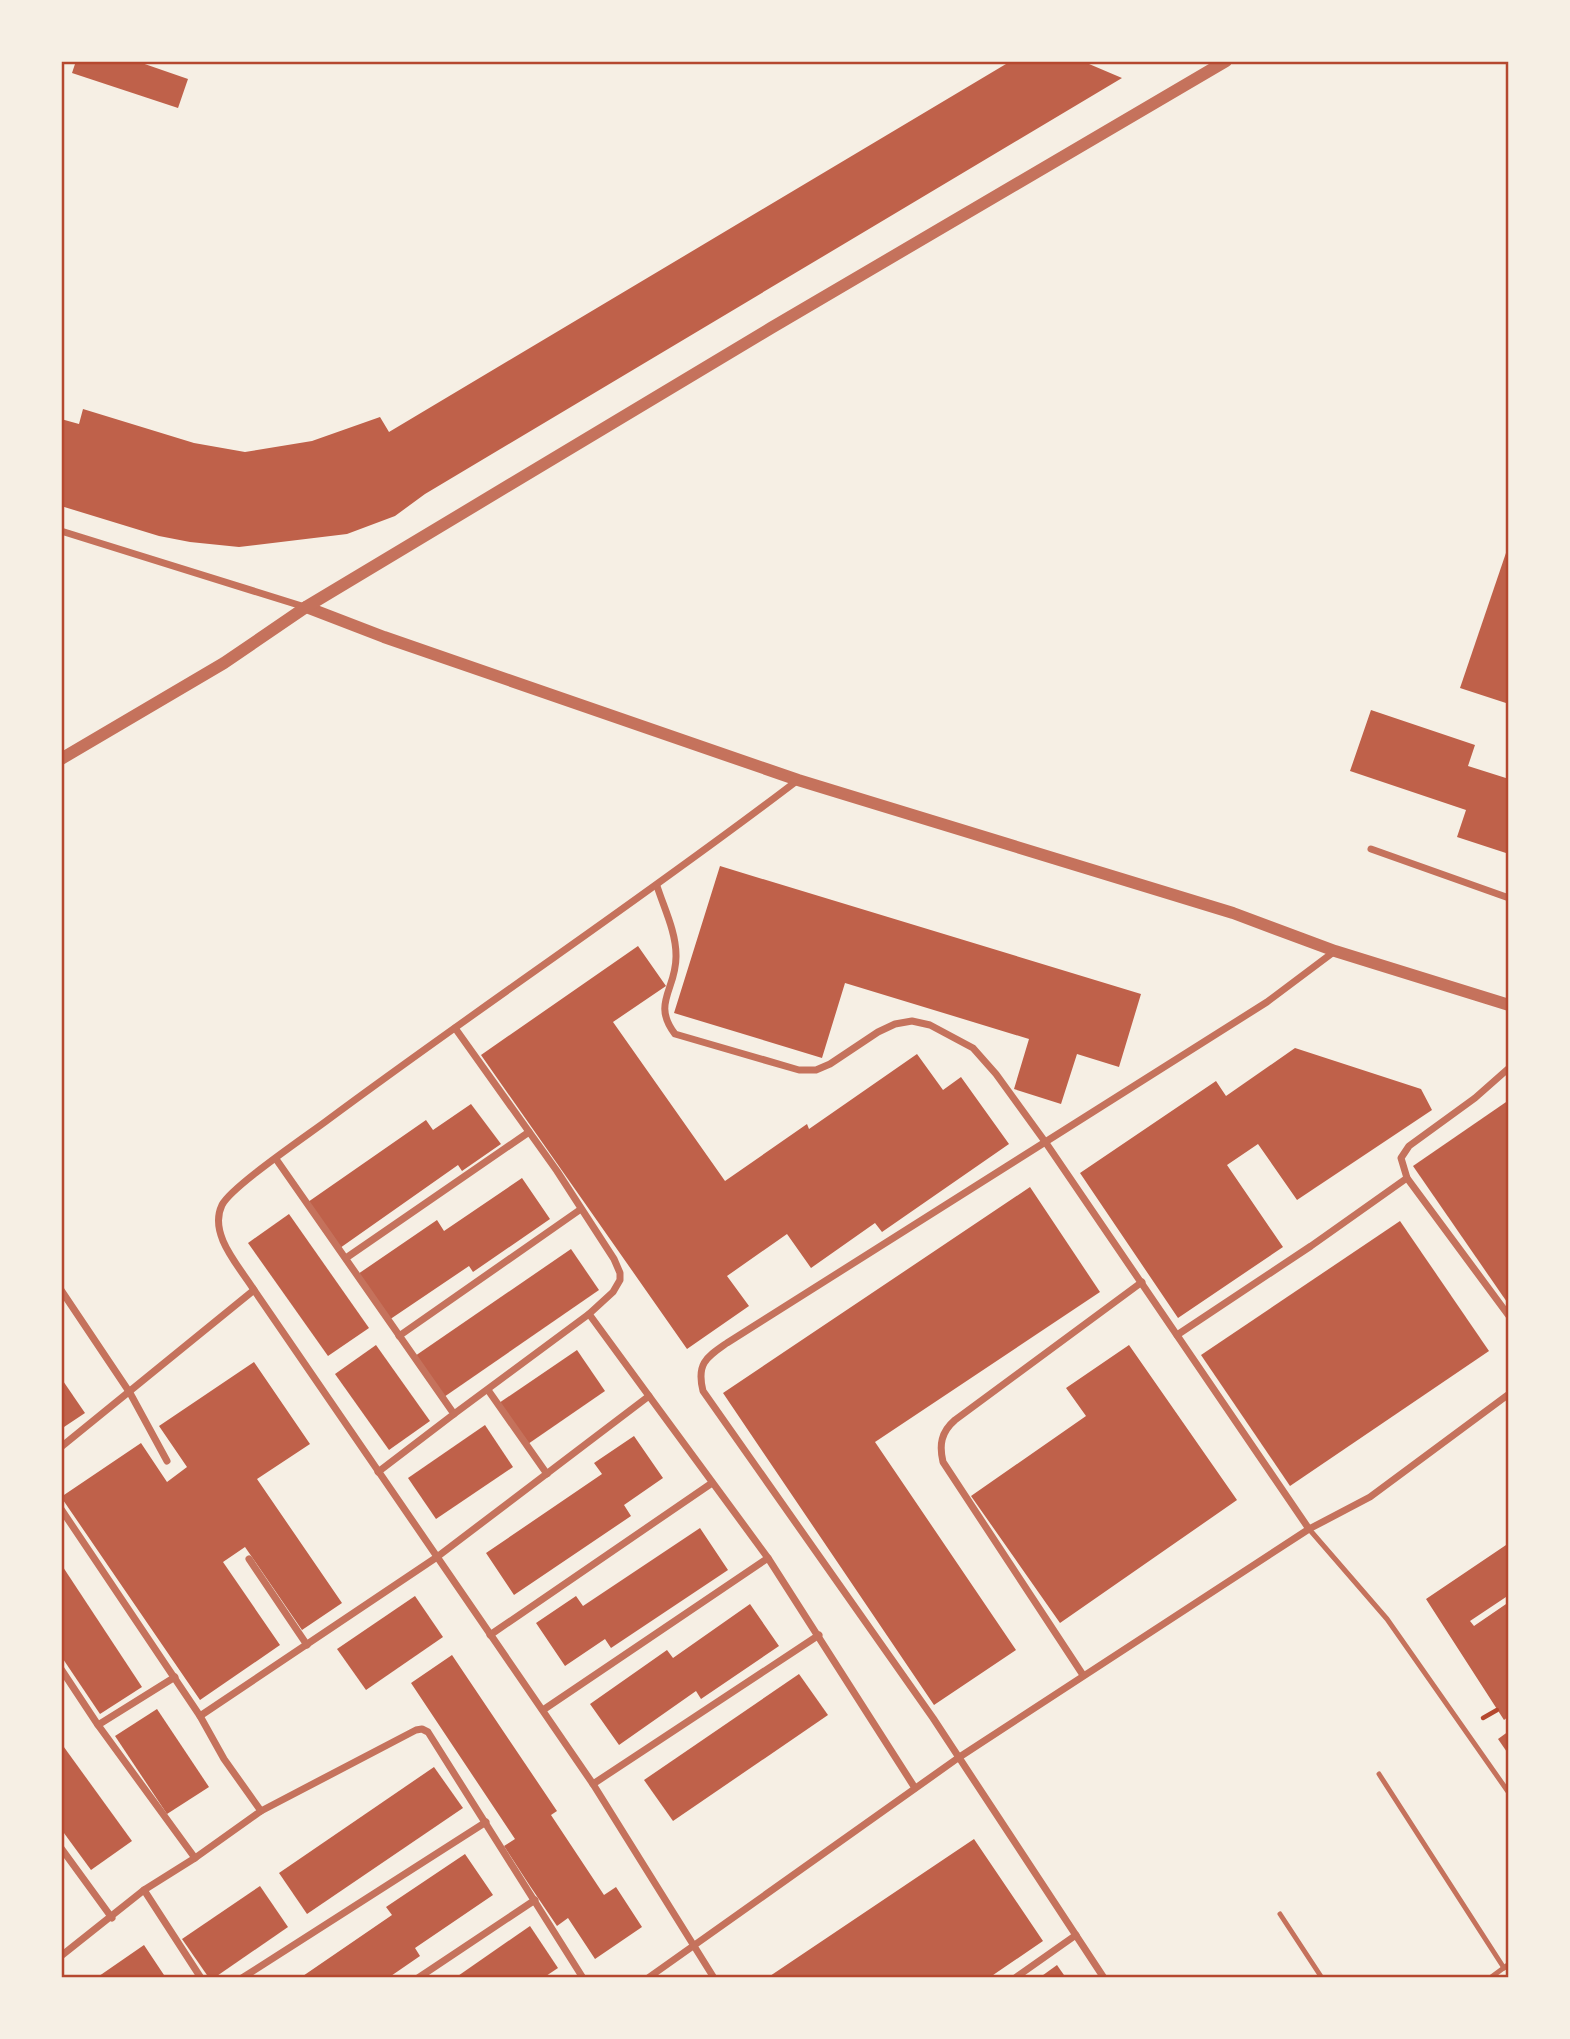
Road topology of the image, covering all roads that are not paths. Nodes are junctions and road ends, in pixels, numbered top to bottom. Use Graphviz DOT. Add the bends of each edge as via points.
graph roads {
  1 [pos="1226,61"];
  2 [pos="61,531"];
  3 [pos="306,607"];
  4 [pos="61,760"];
  5 [pos="798,780"];
  6 [pos="1371,849"];
  7 [pos="657,886"];
  8 [pos="1509,898"];
  9 [pos="1335,951"];
  10 [pos="1509,1005"];
  11 [pos="455,1028"];
  12 [pos="1509,1068"];
  13 [pos="529,1132"];
  14 [pos="1046,1143"];
  15 [pos="276,1159"];
  16 [pos="1407,1178"];
  17 [pos="581,1209"];
  18 [pos="346,1258"];
  19 [pos="1142,1282"];
  20 [pos="61,1290"];
  21 [pos="254,1290"];
  22 [pos="589,1314"];
  23 [pos="1509,1316"];
  24 [pos="1177,1335"];
  25 [pos="399,1336"];
  26 [pos="488,1390"];
  27 [pos="130,1392"];
  28 [pos="1509,1394"];
  29 [pos="649,1395"];
  30 [pos="454,1414"];
  31 [pos="61,1447"];
  32 [pos="167,1461"];
  33 [pos="378,1472"];
  34 [pos="547,1474"];
  35 [pos="712,1483"];
  36 [pos="61,1509"];
  37 [pos="1309,1529"];
  38 [pos="437,1557"];
  39 [pos="768,1558"];
  40 [pos="249,1559"];
  41 [pos="490,1635"];
  42 [pos="818,1635"];
  43 [pos="307,1645"];
  44 [pos="61,1669"];
  45 [pos="1083,1675"];
  46 [pos="175,1677"];
  47 [pos="543,1710"];
  48 [pos="200,1716"];
  49 [pos="98,1725"];
  50 [pos="958,1758"];
  51 [pos="1379,1774"];
  52 [pos="593,1784"];
  53 [pos="915,1788"];
  54 [pos="1509,1793"];
  55 [pos="261,1811"];
  56 [pos="486,1822"];
  57 [pos="61,1848"];
  58 [pos="195,1858"];
  59 [pos="144,1890"];
  60 [pos="535,1900"];
  61 [pos="1280,1914"];
  62 [pos="112,1917"];
  63 [pos="1076,1935"];
  64 [pos="692,1945"];
  65 [pos="61,1956"];
  66 [pos="1506,1966"];
  67 [pos="201,1978"];
  68 [pos="242,1978"];
  69 [pos="418,1978"];
  70 [pos="583,1978"];
  71 [pos="648,1978"];
  72 [pos="713,1978"];
  73 [pos="1015,1978"];
  74 [pos="1104,1978"];
  75 [pos="1322,1978"];
  76 [pos="1490,1978"];
  1 -- 3 [label="street"];
  2 -- 3 [label="street"];
  3 -- 4 [label="street" via="224,663"];
  3 -- 5 [label="street"];
  5 -- 7 [label="street"];
  5 -- 9 [label="street" via="1233,913"];
  6 -- 8 [label="street"];
  7 -- 11 [label="street"];
  7 -- 14 [label="street" via="676,955 664,1014 676,1034 799,1070 817,1070 895,1024 930,1024 973,1048"];
  9 -- 10 [label="street"];
  9 -- 14 [label="street" via="1267,1002"];
  11 -- 13 [label="street"];
  11 -- 15 [label="street"];
  12 -- 16 [label="street" via="1409,1146 1401,1158"];
  13 -- 17 [label="street"];
  13 -- 18 [label="street"];
  14 -- 19 [label="street"];
  14 -- 50 [label="street" via="727,1343 701,1368 702,1391"];
  15 -- 18 [label="street"];
  15 -- 21 [label="street" via="227,1197 218,1221 220,1236"];
  16 -- 23 [label="street"];
  16 -- 24 [label="street"];
  17 -- 22 [label="street" via="620,1273 618,1287"];
  17 -- 25 [label="street"];
  18 -- 25 [label="street"];
  19 -- 24 [label="street"];
  19 -- 45 [label="street" via="955,1420 943,1433 940,1448 943,1462"];
  20 -- 27 [label="street"];
  21 -- 27 [label="street"];
  21 -- 33 [label="street"];
  22 -- 26 [label="street"];
  22 -- 29 [label="street"];
  24 -- 37 [label="street"];
  25 -- 30 [label="street"];
  26 -- 30 [label="street"];
  26 -- 34 [label="street"];
  27 -- 31 [label="street"];
  27 -- 32 [label="street"];
  28 -- 37 [label="street" via="1370,1497"];
  29 -- 34 [label="street"];
  29 -- 35 [label="street"];
  30 -- 33 [label="street"];
  33 -- 38 [label="street"];
  34 -- 38 [label="street"];
  35 -- 39 [label="street"];
  35 -- 41 [label="street"];
  36 -- 46 [label="street"];
  37 -- 45 [label="street"];
  37 -- 54 [label="lane" via="1387,1619"];
  38 -- 41 [label="street"];
  38 -- 43 [label="street"];
  39 -- 42 [label="street"];
  39 -- 47 [label="street"];
  40 -- 43 [label="street"];
  41 -- 47 [label="street"];
  42 -- 52 [label="street"];
  42 -- 53 [label="street"];
  43 -- 48 [label="street"];
  44 -- 49 [label="street"];
  45 -- 50 [label="street"];
  46 -- 48 [label="street"];
  46 -- 49 [label="street"];
  47 -- 52 [label="street"];
  48 -- 55 [label="street"];
  49 -- 58 [label="street"];
  50 -- 53 [label="street"];
  50 -- 63 [label="street"];
  51 -- 66 [label="lane"];
  52 -- 64 [label="street"];
  53 -- 64 [label="street"];
  55 -- 56 [label="street" via="422,1729"];
  55 -- 58 [label="street"];
  56 -- 60 [label="street"];
  56 -- 68 [label="street"];
  57 -- 62 [label="street"];
  58 -- 59 [label="street"];
  59 -- 62 [label="street"];
  59 -- 67 [label="street"];
  60 -- 69 [label="street"];
  60 -- 70 [label="street"];
  61 -- 75 [label="lane"];
  62 -- 65 [label="street"];
  63 -- 73 [label="street"];
  63 -- 74 [label="street"];
  64 -- 71 [label="street"];
  64 -- 72 [label="street"];
  66 -- 76 [label="lane"];
}
